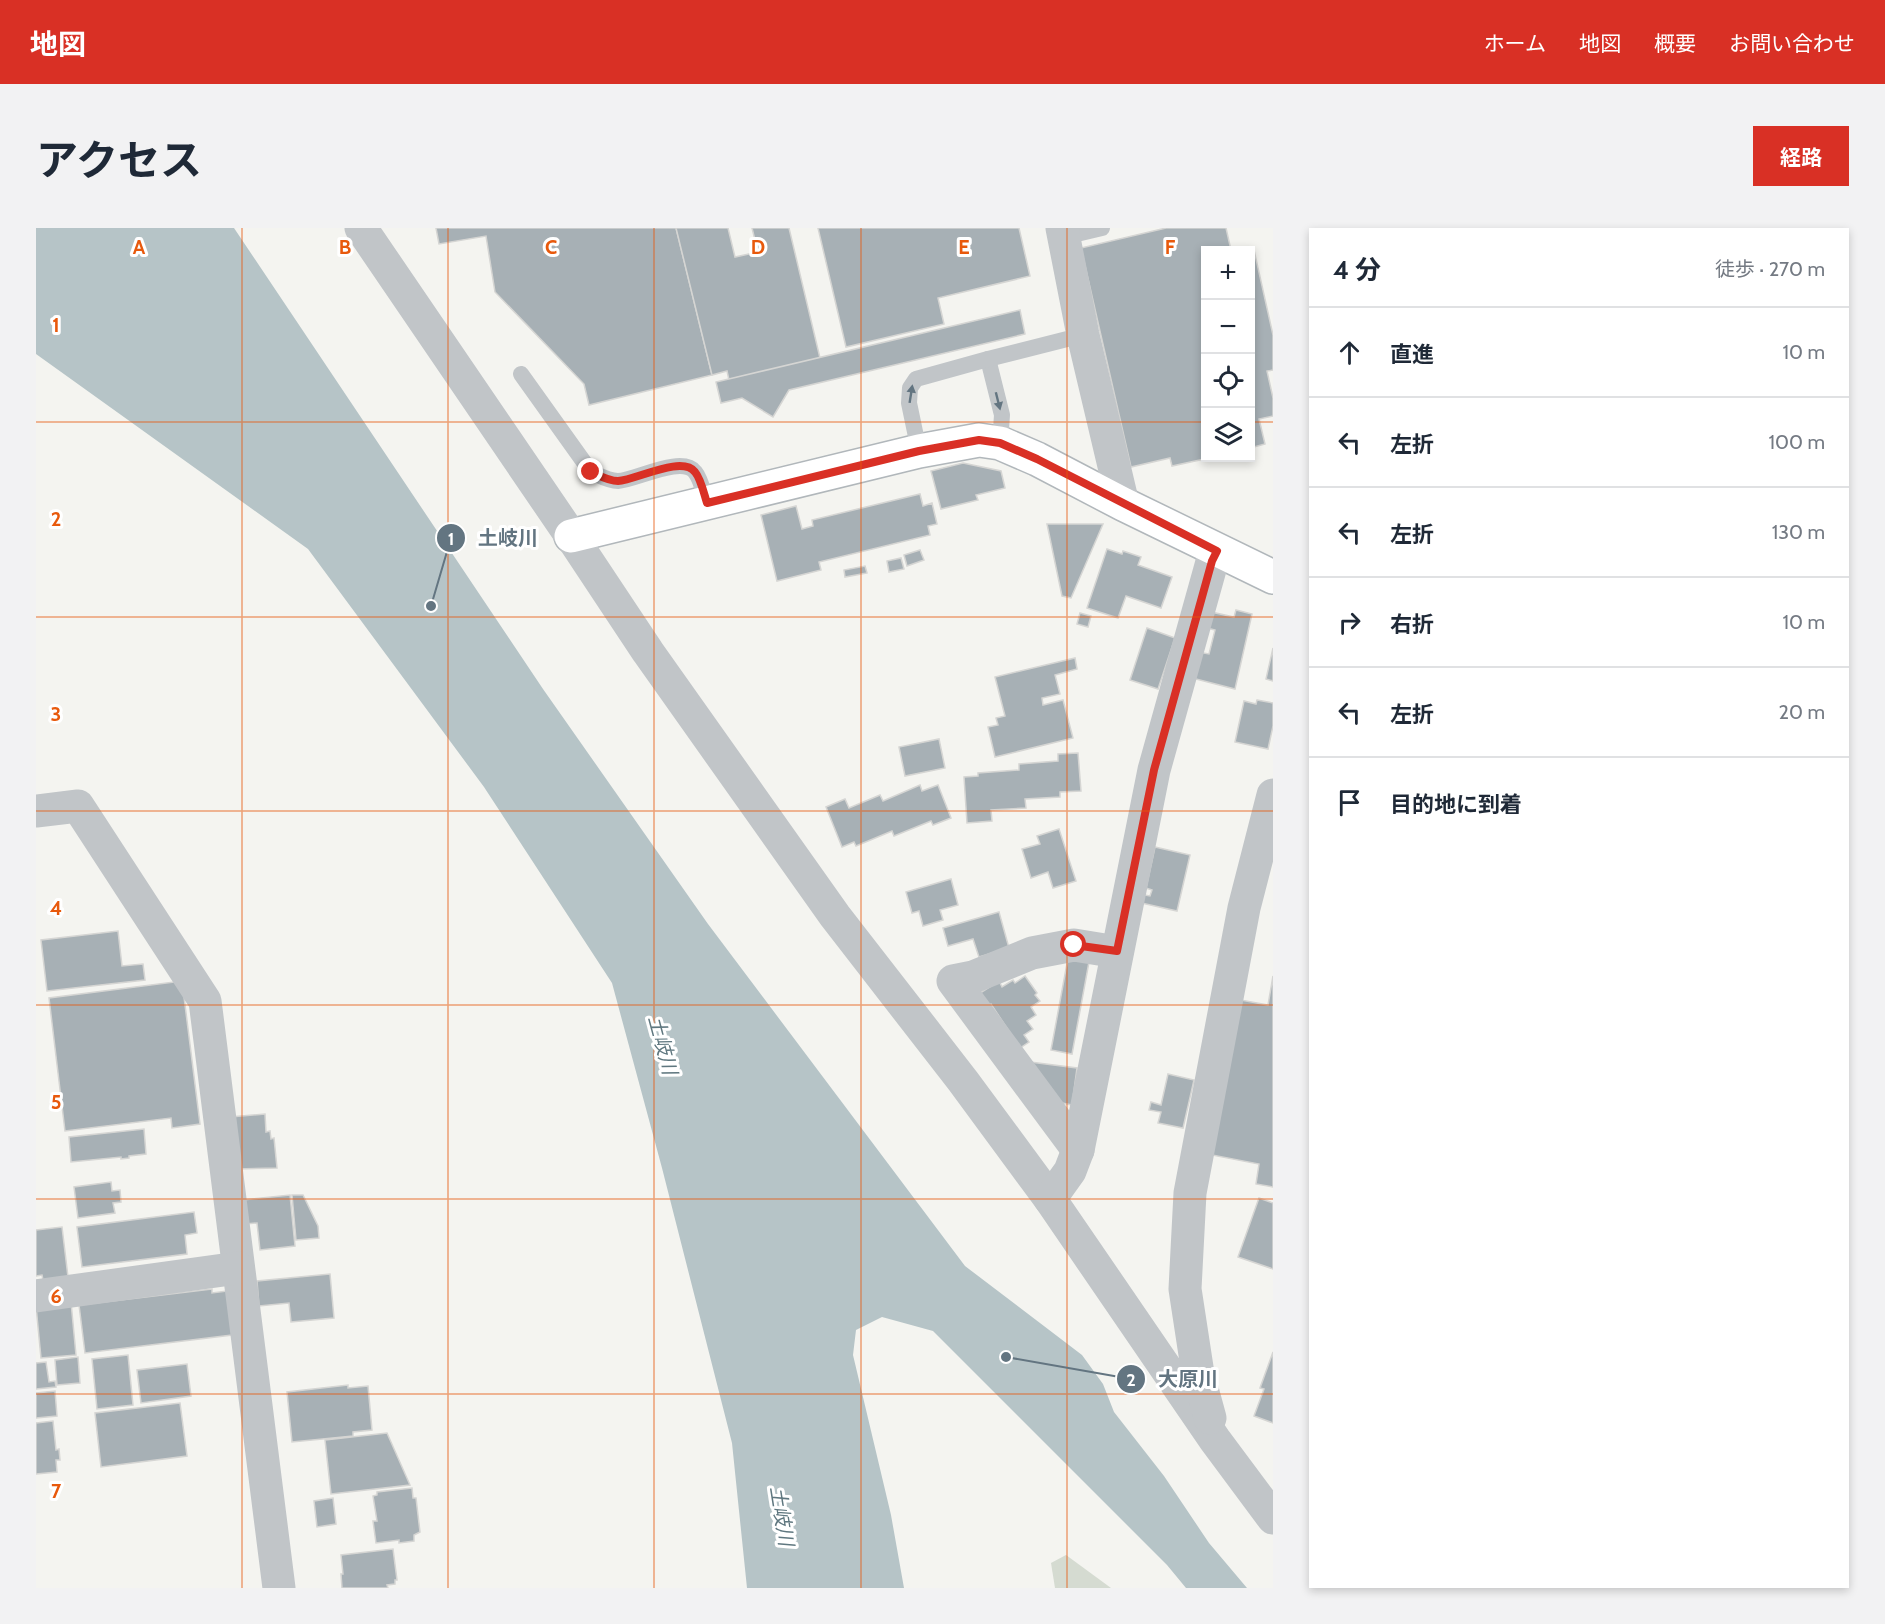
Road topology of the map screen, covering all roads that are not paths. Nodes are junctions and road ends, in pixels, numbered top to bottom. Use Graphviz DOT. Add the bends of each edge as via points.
graph roads {
  1 [pos="361,228"];
  2 [pos="1102,228"];
  3 [pos="1063,233"];
  4 [pos="1083,335"];
  5 [pos="987,359"];
  6 [pos="521,375"];
  7 [pos="1000,443"];
  8 [pos="919,451"];
  9 [pos="707,503"];
  10 [pos="1124,504"];
  11 [pos="572,536"];
  12 [pos="1217,551"];
  13 [pos="1273,577"];
  14 [pos="1273,795"];
  15 [pos="36,811"];
  16 [pos="1117,951"];
  17 [pos="1078,1150"];
  18 [pos="1050,1199"];
  19 [pos="238,1268"];
  20 [pos="36,1296"];
  21 [pos="1215,1440"];
  22 [pos="1273,1518"];
  23 [pos="279,1588"];
  1 -- 11 [label="street"];
  2 -- 3 [label="lane"];
  3 -- 4 [label="street"];
  4 -- 5 [label="lane"];
  4 -- 10 [label="street"];
  5 -- 7 [label="lane, one-way" via="1002,415"];
  8 -- 5 [label="lane, one-way" via="909,403 910,388 916,379"];
  6 -- 9 [label="lane" via="591,472 618,481 677,466 689,467 696,472"];
  7 -- 8 [label="street" via="979,440"];
  7 -- 10 [label="street"];
  8 -- 9 [label="street"];
  9 -- 11 [label="street"];
  10 -- 12 [label="street"];
  11 -- 18 [label="street" via="648,652 836,916"];
  12 -- 13 [label="street"];
  12 -- 16 [label="street" via="1154,770"];
  14 -- 21 [label="street" via="1244,908 1190,1193 1185,1290 1198,1374"];
  15 -- 19 [label="street" via="78,806 205,1001"];
  16 -- 17 [label="street"];
  16 -- 17 [label="street" via="1074,945 1032,953 953,981"];
  17 -- 18 [label="street" via="1070,1171"];
  18 -- 21 [label="street"];
  19 -- 20 [label="street"];
  19 -- 23 [label="street"];
  21 -- 22 [label="street"];
}
